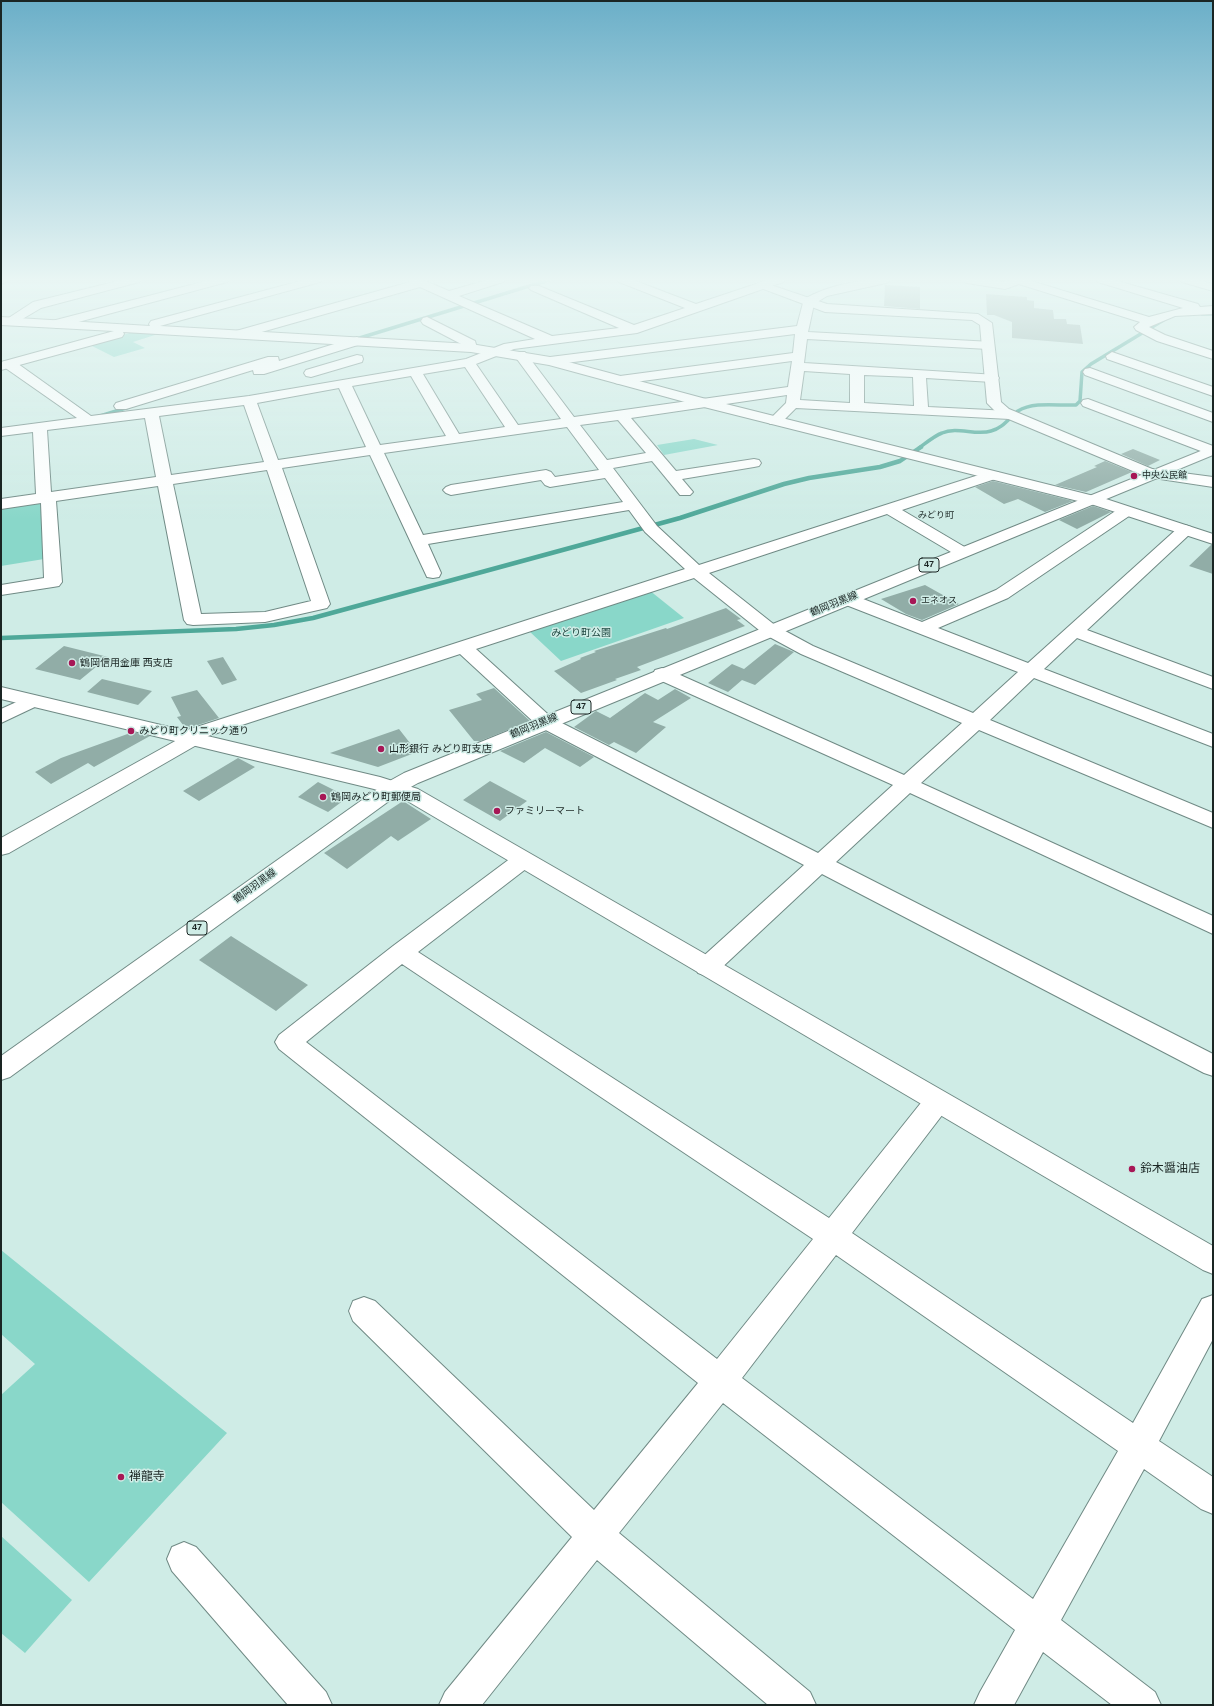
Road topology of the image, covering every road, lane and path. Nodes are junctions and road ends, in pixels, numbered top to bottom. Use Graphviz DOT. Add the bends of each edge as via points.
graph roads {
  1 [pos="25,360"];
  2 [pos="272,360"];
  3 [pos="296,360"];
  4 [pos="357,360"];
  5 [pos="475,360"];
  6 [pos="524,360"];
  7 [pos="543,360"];
  8 [pos="562,360"];
  9 [pos="990,360"];
  10 [pos="1122,360"];
  11 [pos="550,361"];
  12 [pos="798,361"];
  13 [pos="468,362"];
  14 [pos="5,365"];
  15 [pos="858,370"];
  16 [pos="415,371"];
  17 [pos="1090,372"];
  18 [pos="311,373"];
  19 [pos="920,374"];
  20 [pos="223,375"];
  21 [pos="992,378"];
  22 [pos="620,380"];
  23 [pos="344,384"];
  24 [pos="795,390"];
  25 [pos="1213,392"];
  26 [pos="249,400"];
  27 [pos="701,402"];
  28 [pos="1088,403"];
  29 [pos="793,404"];
  30 [pos="857,408"];
  31 [pos="921,411"];
  32 [pos="151,413"];
  33 [pos="621,414"];
  34 [pos="1014,417"];
  35 [pos="1213,418"];
  36 [pos="85,419"];
  37 [pos="775,421"];
  38 [pos="571,422"];
  39 [pos="40,427"];
  40 [pos="514,430"];
  41 [pos="1,432"];
  42 [pos="454,438"];
  43 [pos="375,450"];
  44 [pos="1212,450"];
  45 [pos="656,456"];
  46 [pos="754,463"];
  47 [pos="273,465"];
  48 [pos="606,469"];
  49 [pos="1152,474"];
  50 [pos="993,475"];
  51 [pos="672,476"];
  52 [pos="165,481"];
  53 [pos="1213,482"];
  54 [pos="451,490"];
  55 [pos="685,492"];
  56 [pos="46,498"];
  57 [pos="1089,500"];
  58 [pos="1,504"];
  59 [pos="633,505"];
  60 [pos="890,509"];
  61 [pos="1126,511"];
  62 [pos="1185,530"];
  63 [pos="1213,539"];
  64 [pos="418,540"];
  65 [pos="962,552"];
  66 [pos="696,571"];
  67 [pos="433,573"];
  68 [pos="1,590"];
  69 [pos="847,599"];
  70 [pos="921,629"];
  71 [pos="770,630"];
  72 [pos="1074,631"];
  73 [pos="462,647"];
  74 [pos="1031,670"];
  75 [pos="662,674"];
  76 [pos="1213,683"];
  77 [pos="1,694"];
  78 [pos="32,701"];
  79 [pos="1,717"];
  80 [pos="977,720"];
  81 [pos="544,722"];
  82 [pos="189,738"];
  83 [pos="1213,741"];
  84 [pos="907,784"];
  85 [pos="393,788"];
  86 [pos="1213,821"];
  87 [pos="1,848"];
  88 [pos="522,860"];
  89 [pos="819,864"];
  90 [pos="1213,926"];
  91 [pos="401,952"];
  92 [pos="707,967"];
  93 [pos="1213,1066"];
  94 [pos="1,1070"];
  95 [pos="937,1102"];
  96 [pos="832,1236"];
  97 [pos="1213,1261"];
  98 [pos="1213,1309"];
  99 [pos="364,1311"];
  100 [pos="720,1381"];
  101 [pos="1139,1446"];
  102 [pos="1213,1496"];
  103 [pos="596,1536"];
  104 [pos="184,1559"];
  105 [pos="1037,1625"];
  106 [pos="314,1705"];
  107 [pos="458,1705"];
  108 [pos="797,1705"];
  109 [pos="994,1705"];
  110 [pos="1142,1705"];
  1 -- 14 [label="street"];
  2 -- 20 [label="street"];
  3 -- 20 [label="street" via="232,379"];
  4 -- 18 [label="street" via="362,362"];
  5 -- 13 [label="street"];
  6 -- 38 [label="street"];
  7 -- 11 [label="street"];
  8 -- 11 [label="street"];
  9 -- 21 [label="street"];
  10 -- 25 [label="street"];
  11 -- 22 [label="street"];
  12 -- 15 [label="street"];
  12 -- 22 [label="street"];
  12 -- 24 [label="street"];
  13 -- 16 [label="street"];
  13 -- 40 [label="street"];
  14 -- 36 [label="street"];
  15 -- 19 [label="street"];
  15 -- 30 [label="street"];
  16 -- 23 [label="street"];
  16 -- 42 [label="street"];
  17 -- 35 [label="street"];
  19 -- 21 [label="street"];
  19 -- 31 [label="street"];
  20 -- 36 [label="street"];
  21 -- 34 [label="street" via="994,403"];
  22 -- 27 [label="street"];
  23 -- 26 [label="street"];
  23 -- 43 [label="street"];
  24 -- 27 [label="street"];
  24 -- 29 [label="street"];
  26 -- 32 [label="street"];
  26 -- 47 [label="street"];
  27 -- 33 [label="street"];
  27 -- 37 [label="street"];
  28 -- 44 [label="street"];
  29 -- 30 [label="street"];
  29 -- 37 [label="street"];
  30 -- 31 [label="street"];
  31 -- 34 [label="street"];
  32 -- 36 [label="street"];
  32 -- 52 [label="street"];
  33 -- 38 [label="street"];
  33 -- 45 [label="street"];
  34 -- 49 [label="street"];
  36 -- 39 [label="street"];
  37 -- 50 [label="street"];
  38 -- 40 [label="street"];
  38 -- 48 [label="street"];
  39 -- 41 [label="street"];
  39 -- 56 [label="street"];
  40 -- 42 [label="street"];
  42 -- 43 [label="street"];
  43 -- 47 [label="street"];
  43 -- 64 [label="street"];
  44 -- 49 [label="street, 鶴岡羽黒線 / 47"];
  45 -- 48 [label="street"];
  45 -- 51 [label="street"];
  46 -- 51 [label="street"];
  47 -- 52 [label="street"];
  47 -- 52 [label="street" via="321,604 265,617 193,620"];
  48 -- 54 [label="street" via="550,482 546,475"];
  48 -- 59 [label="street"];
  49 -- 53 [label="street"];
  49 -- 57 [label="street, 鶴岡羽黒線 / 47"];
  50 -- 57 [label="street"];
  50 -- 60 [label="street"];
  51 -- 55 [label="street"];
  52 -- 56 [label="street"];
  56 -- 58 [label="street"];
  56 -- 68 [label="street" via="53,582"];
  57 -- 61 [label="street"];
  57 -- 65 [label="street, 鶴岡羽黒線 / 47"];
  59 -- 64 [label="street"];
  59 -- 66 [label="street" via="649,525"];
  60 -- 65 [label="street"];
  60 -- 66 [label="street"];
  61 -- 62 [label="street"];
  61 -- 70 [label="street" via="1002,594"];
  62 -- 63 [label="street"];
  62 -- 72 [label="street"];
  64 -- 67 [label="street"];
  65 -- 69 [label="street, 鶴岡羽黒線 / 47"];
  66 -- 71 [label="street"];
  66 -- 73 [label="street"];
  69 -- 70 [label="street"];
  69 -- 71 [label="street, 鶴岡羽黒線 / 47"];
  70 -- 74 [label="street"];
  71 -- 75 [label="street, 鶴岡羽黒線 / 47"];
  71 -- 80 [label="street" via="807,650"];
  72 -- 74 [label="street"];
  72 -- 76 [label="street"];
  73 -- 81 [label="street"];
  73 -- 82 [label="street"];
  74 -- 80 [label="street"];
  74 -- 83 [label="street"];
  75 -- 81 [label="street, 鶴岡羽黒線 / 47"];
  75 -- 84 [label="street"];
  77 -- 78 [label="street"];
  78 -- 79 [label="street"];
  78 -- 82 [label="street"];
  80 -- 84 [label="street"];
  80 -- 86 [label="street"];
  81 -- 85 [label="street, 鶴岡羽黒線 / 47" via="456,758"];
  81 -- 89 [label="street"];
  82 -- 85 [label="street"];
  82 -- 87 [label="street"];
  84 -- 89 [label="street"];
  84 -- 90 [label="street"];
  85 -- 88 [label="street" via="411,794"];
  85 -- 94 [label="street, 鶴岡羽黒線 / 47"];
  88 -- 91 [label="street"];
  88 -- 92 [label="street"];
  89 -- 92 [label="street"];
  89 -- 93 [label="street"];
  91 -- 96 [label="street"];
  91 -- 100 [label="street" via="288,1042"];
  92 -- 95 [label="street"];
  95 -- 96 [label="street"];
  95 -- 97 [label="street"];
  96 -- 100 [label="street"];
  96 -- 101 [label="street"];
  98 -- 101 [label="street"];
  99 -- 103 [label="street"];
  100 -- 103 [label="street"];
  100 -- 105 [label="street"];
  101 -- 102 [label="street"];
  101 -- 105 [label="street"];
  103 -- 107 [label="street"];
  103 -- 108 [label="street"];
  104 -- 106 [label="street"];
  105 -- 109 [label="street"];
  105 -- 110 [label="street"];
}
